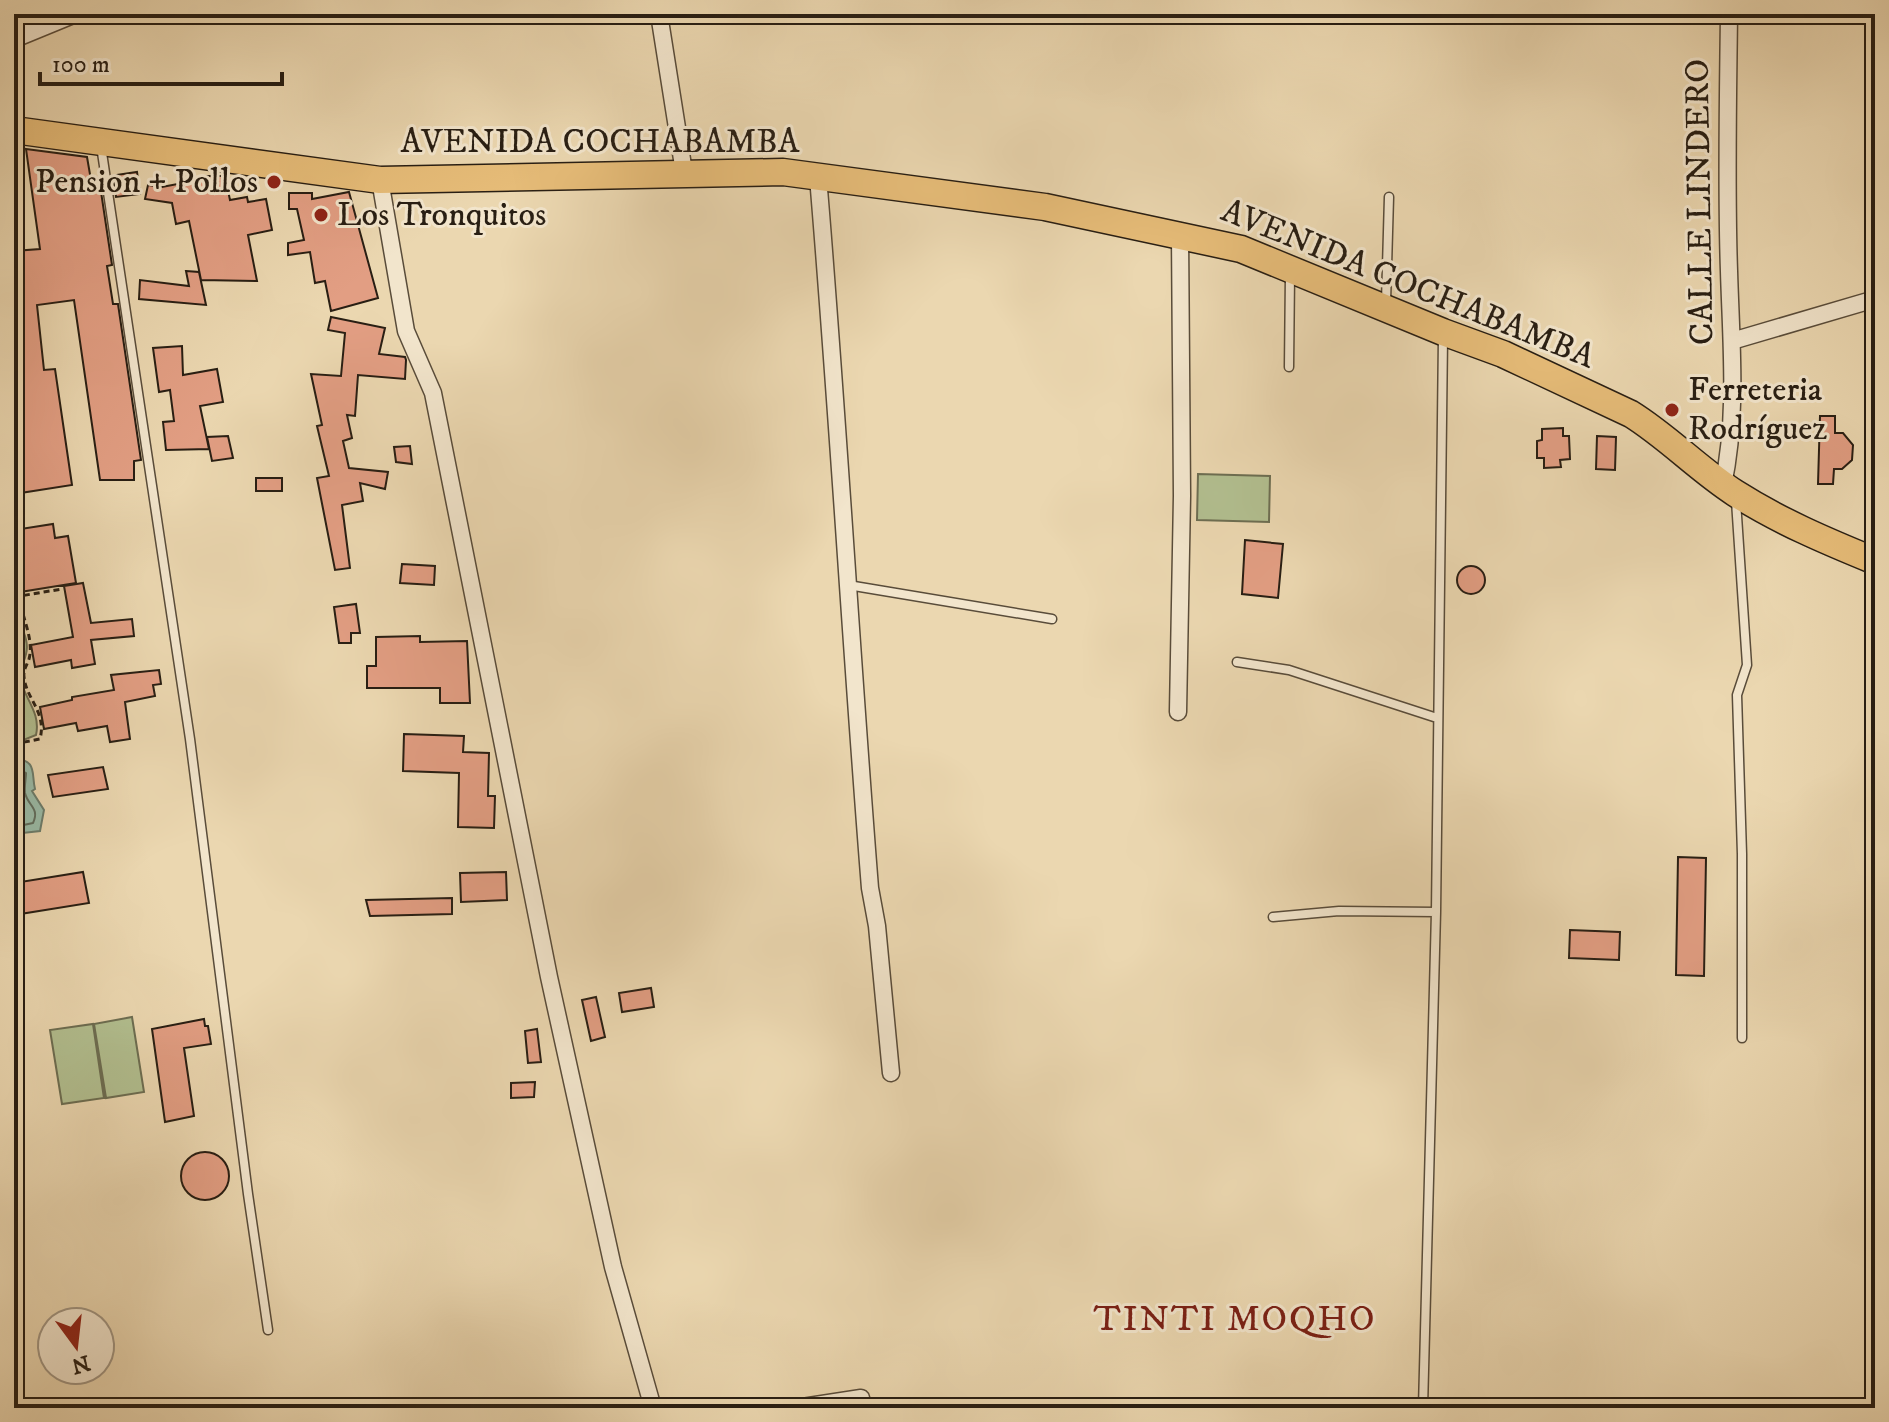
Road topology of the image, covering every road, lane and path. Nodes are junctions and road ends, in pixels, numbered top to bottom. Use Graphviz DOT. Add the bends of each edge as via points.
graph roads {
  1 [pos="70,14"];
  2 [pos="659,14"];
  3 [pos="1729,14"];
  4 [pos="14,37"];
  5 [pos="14,130"];
  6 [pos="100,141"];
  7 [pos="684,172"];
  8 [pos="818,177"];
  9 [pos="380,180"];
  10 [pos="1389,197"];
  11 [pos="1180,234"];
  12 [pos="1290,269"];
  13 [pos="1875,299"];
  14 [pos="1386,307"];
  15 [pos="1443,332"];
  16 [pos="1732,341"];
  17 [pos="1289,367"];
  18 [pos="1729,489"];
  19 [pos="1875,561"];
  20 [pos="846,585"];
  21 [pos="62,589"];
  22 [pos="14,597"];
  23 [pos="23,614"];
  24 [pos="1052,619"];
  25 [pos="1237,662"];
  26 [pos="1178,712"];
  27 [pos="1437,718"];
  28 [pos="14,744"];
  29 [pos="1436,912"];
  30 [pos="1273,917"];
  31 [pos="1742,1038"];
  32 [pos="891,1073"];
  33 [pos="268,1330"];
  34 [pos="861,1398"];
  35 [pos="653,1408"];
  36 [pos="796,1408"];
  37 [pos="1423,1408"];
  1 -- 4 [label="street"];
  2 -- 7 [label="street"];
  3 -- 16 [label="street, CALLE LINDERO"];
  5 -- 6 [label="main road, AVENIDA COCHABAMBA"];
  6 -- 9 [label="main road, AVENIDA COCHABAMBA"];
  6 -- 33 [label="lane" via="190,739"];
  7 -- 8 [label="main road, AVENIDA COCHABAMBA"];
  7 -- 9 [label="main road, AVENIDA COCHABAMBA"];
  8 -- 11 [label="main road, AVENIDA COCHABAMBA" via="1045,207"];
  8 -- 20 [label="street"];
  9 -- 35 [label="street" via="406,331 433,393 549,977 613,1267"];
  10 -- 14 [label="lane"];
  11 -- 12 [label="main road, AVENIDA COCHABAMBA" via="1241,249"];
  11 -- 26 [label="street"];
  12 -- 14 [label="main road, AVENIDA COCHABAMBA"];
  12 -- 17 [label="lane"];
  13 -- 16 [label="street"];
  14 -- 15 [label="main road, AVENIDA COCHABAMBA"];
  15 -- 18 [label="main road, AVENIDA COCHABAMBA" via="1631,414"];
  15 -- 27 [label="lane"];
  16 -- 18 [label="street, CALLE LINDERO"];
  18 -- 19 [label="main road, AVENIDA COCHABAMBA" via="1807,534"];
  18 -- 31 [label="lane" via="1747,665 1737,695"];
  20 -- 24 [label="lane"];
  20 -- 32 [label="street"];
  21 -- 22 [label="path"];
  23 -- 28 [label="path" via="30,651 24,677 42,731 40,739"];
  25 -- 27 [label="lane" via="1289,670"];
  27 -- 29 [label="lane"];
  29 -- 30 [label="lane"];
  29 -- 37 [label="lane"];
  34 -- 36 [label="street"];
}
